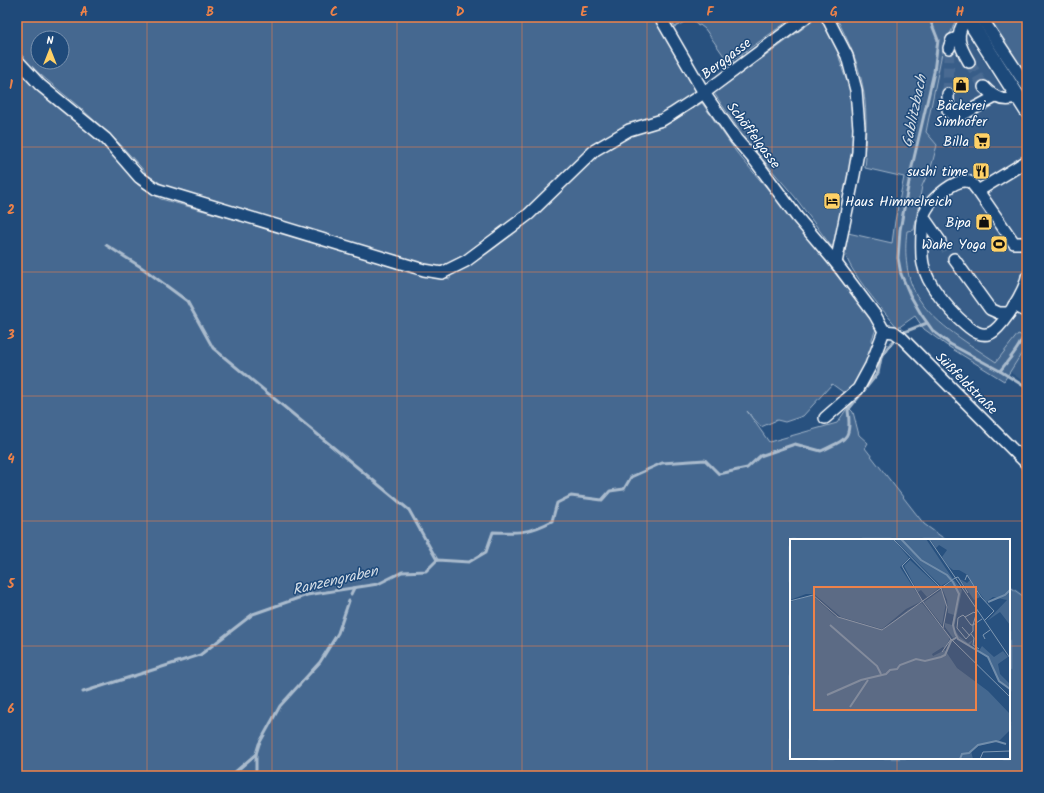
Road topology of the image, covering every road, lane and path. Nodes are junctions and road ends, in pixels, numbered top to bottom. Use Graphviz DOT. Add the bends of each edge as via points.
graph roads {
  1 [pos="660,17"];
  2 [pos="806,17"];
  3 [pos="827,17"];
  4 [pos="967,17"];
  5 [pos="981,17"];
  6 [pos="959,37"];
  7 [pos="950,48"];
  8 [pos="17,60"];
  9 [pos="969,62"];
  10 [pos="984,87"];
  11 [pos="1022,91"];
  12 [pos="704,93"];
  13 [pos="948,94"];
  14 [pos="995,97"];
  15 [pos="1027,111"];
  16 [pos="1027,161"];
  17 [pos="978,191"];
  18 [pos="924,218"];
  19 [pos="940,241"];
  20 [pos="1027,243"];
  21 [pos="954,259"];
  22 [pos="836,263"];
  23 [pos="1027,277"];
  24 [pos="1011,309"];
  25 [pos="1027,312"];
  26 [pos="884,331"];
  27 [pos="826,418"];
  28 [pos="1027,464"];
  1 -- 12 [label="street, Schöffelgasse"];
  2 -- 12 [label="street, Berggasse"];
  3 -- 22 [label="street" via="847,56 856,90 859,128 858,152"];
  4 -- 6 [label="street"];
  4 -- 11 [label="main road"];
  5 -- 11 [label="street"];
  6 -- 7 [label="street" via="952,40"];
  6 -- 9 [label="street" via="962,51"];
  8 -- 12 [label="street, Berggasse" via="40,85 106,139 140,177 156,189 424,270 442,273 466,261 529,214 595,150 629,130 662,120"];
  10 -- 14 [label="street"];
  11 -- 14 [label="street" via="1012,100 1004,101"];
  11 -- 15 [label="main road"];
  12 -- 22 [label="street, Schöffelgasse" via="736,139"];
  13 -- 14 [label="street" via="948,110 953,116 960,116"];
  16 -- 17 [label="street"];
  17 -- 18 [label="street" via="969,182 957,182 934,199"];
  17 -- 20 [label="street" via="1014,243"];
  18 -- 19 [label="street"];
  18 -- 24 [label="street" via="922,252 925,270 936,291 958,317 980,334 987,335 995,330"];
  21 -- 24 [label="street" via="990,309 999,313"];
  22 -- 26 [label="street, Schöffelgasse"];
  23 -- 24 [label="street"];
  24 -- 25 [label="street"];
  26 -- 27 [label="street" via="858,389"];
  26 -- 28 [label="street, Süßfeldstraße" via="900,336"];
}
